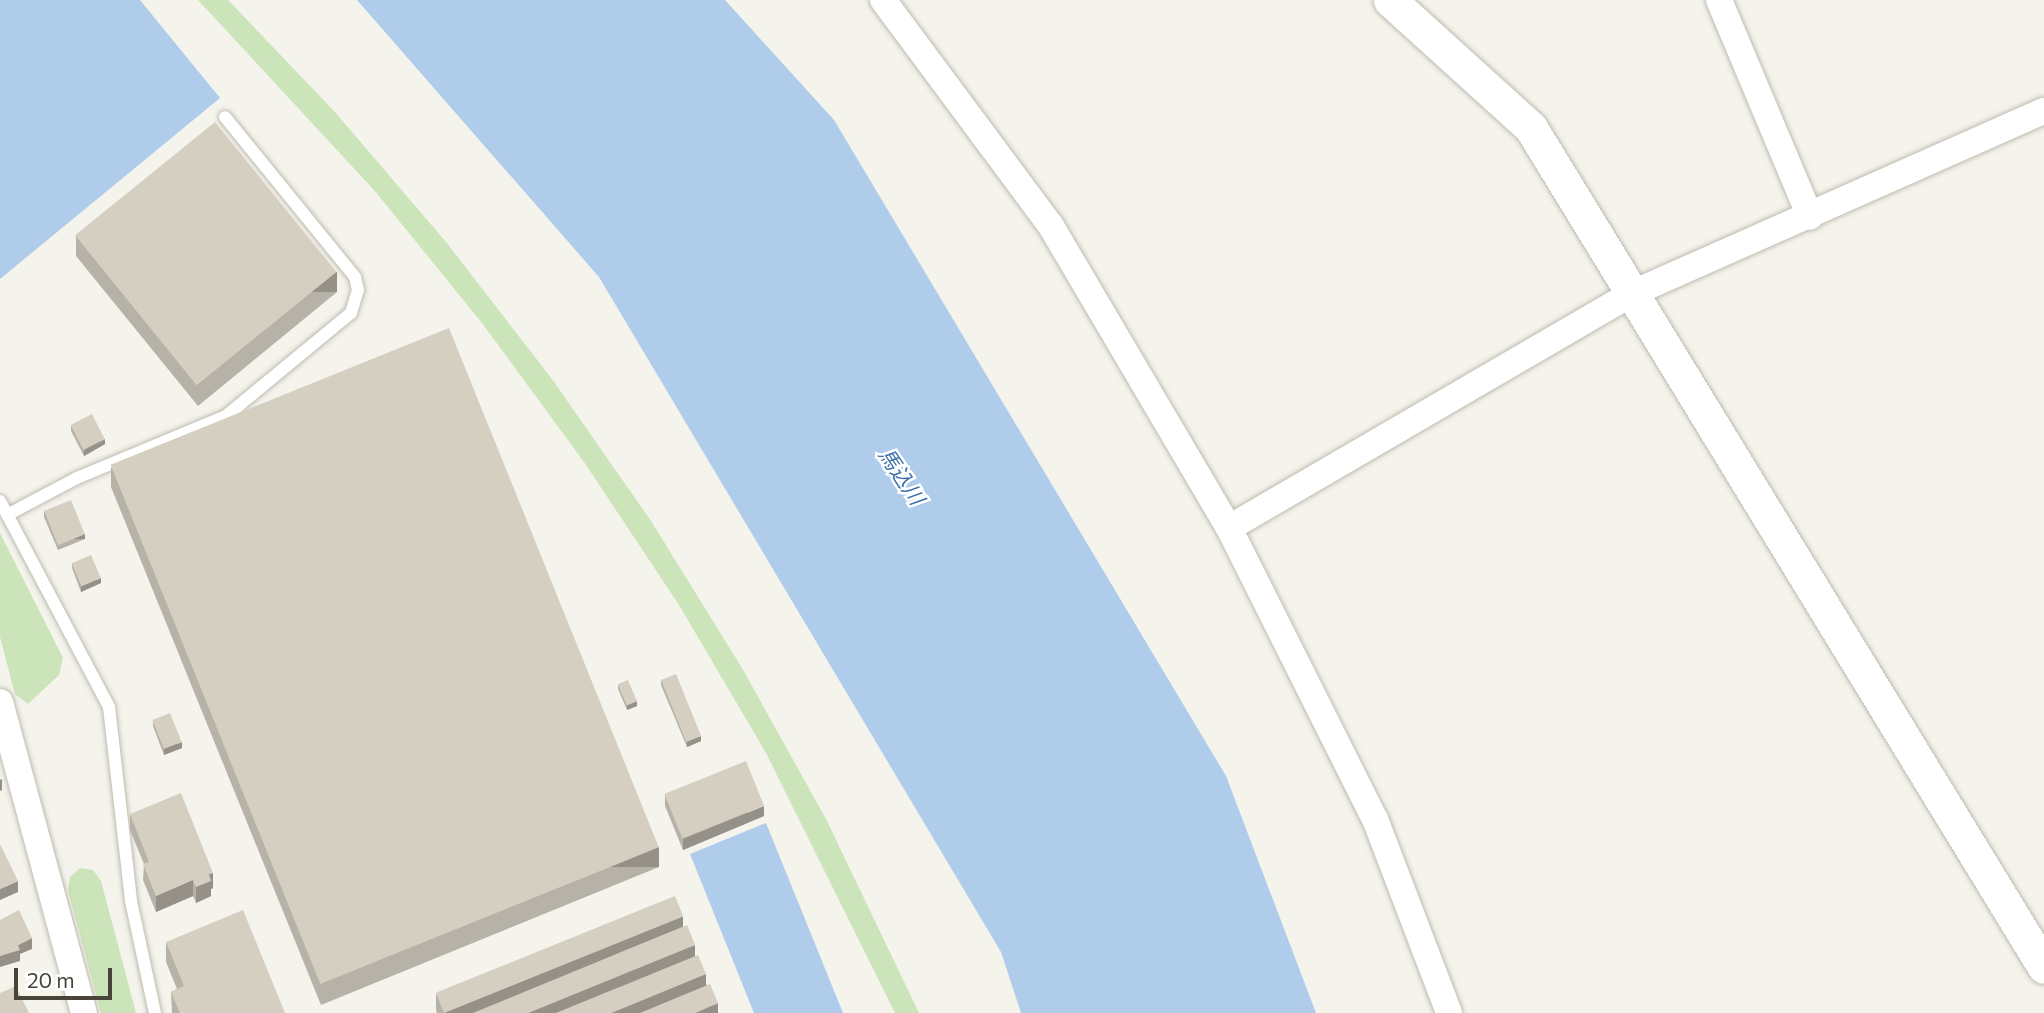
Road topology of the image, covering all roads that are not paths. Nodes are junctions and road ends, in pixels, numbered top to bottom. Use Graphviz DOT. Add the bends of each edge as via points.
graph roads {
  1 [pos="883,0"];
  2 [pos="1390,0"];
  3 [pos="1719,0"];
  4 [pos="2044,111"];
  5 [pos="225,117"];
  6 [pos="1810,217"];
  7 [pos="1635,292"];
  8 [pos="0,501"];
  9 [pos="7,515"];
  10 [pos="1229,528"];
  11 [pos="2,718"];
  12 [pos="2044,967"];
  13 [pos="84,1013"];
  14 [pos="155,1013"];
  15 [pos="1449,1013"];
  1 -- 10 [label="street" via="1051,226"];
  2 -- 7 [label="street" via="1531,128"];
  3 -- 6 [label="street"];
  4 -- 6 [label="street"];
  5 -- 9 [label="lane" via="355,277 356,302 351,313 226,416 76,478"];
  6 -- 7 [label="street"];
  7 -- 10 [label="street"];
  7 -- 12 [label="street"];
  8 -- 9 [label="lane"];
  9 -- 14 [label="lane" via="109,707 131,901"];
  10 -- 15 [label="street" via="1375,819"];
  11 -- 13 [label="street"];
}
